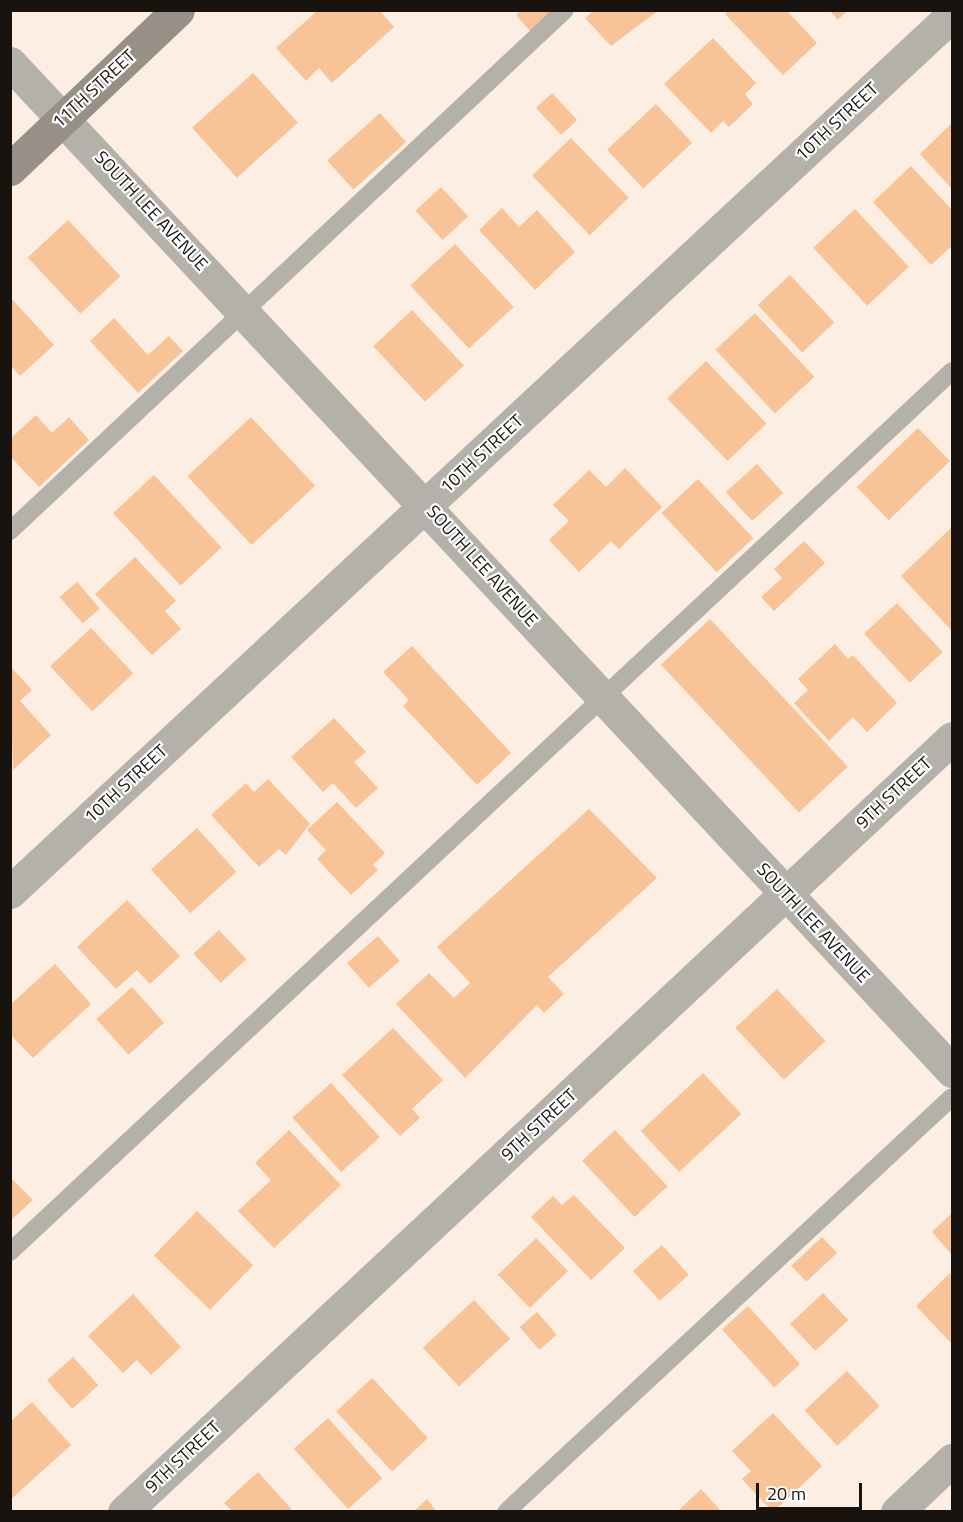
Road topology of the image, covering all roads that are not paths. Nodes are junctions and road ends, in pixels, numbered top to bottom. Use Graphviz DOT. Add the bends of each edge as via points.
graph roads {
  1 [pos="178,10"];
  2 [pos="565,10"];
  3 [pos="952,15"];
  4 [pos="10,63"];
  5 [pos="63,119"];
  6 [pos="10,169"];
  7 [pos="245,311"];
  8 [pos="952,371"];
  9 [pos="427,505"];
  10 [pos="10,531"];
  11 [pos="602,699"];
  12 [pos="952,738"];
  13 [pos="10,892"];
  14 [pos="786,895"];
  15 [pos="952,1071"];
  16 [pos="952,1096"];
  17 [pos="10,1252"];
  18 [pos="952,1460"];
  19 [pos="124,1512"];
  20 [pos="506,1512"];
  21 [pos="897,1512"];
  1 -- 5 [label="street, 11TH STREET"];
  2 -- 7 [label="lane"];
  3 -- 9 [label="street, 10TH STREET"];
  4 -- 5 [label="street, SOUTH LEE AVENUE"];
  5 -- 6 [label="street, 11TH STREET"];
  5 -- 7 [label="street, SOUTH LEE AVENUE"];
  7 -- 9 [label="street, SOUTH LEE AVENUE"];
  7 -- 10 [label="lane"];
  8 -- 11 [label="lane"];
  9 -- 11 [label="street, SOUTH LEE AVENUE"];
  9 -- 13 [label="street, 10TH STREET"];
  11 -- 14 [label="street, SOUTH LEE AVENUE"];
  11 -- 17 [label="lane"];
  12 -- 14 [label="street, 9TH STREET"];
  14 -- 15 [label="street, SOUTH LEE AVENUE"];
  14 -- 19 [label="street, 9TH STREET"];
  16 -- 20 [label="lane"];
  18 -- 21 [label="street"];
}
